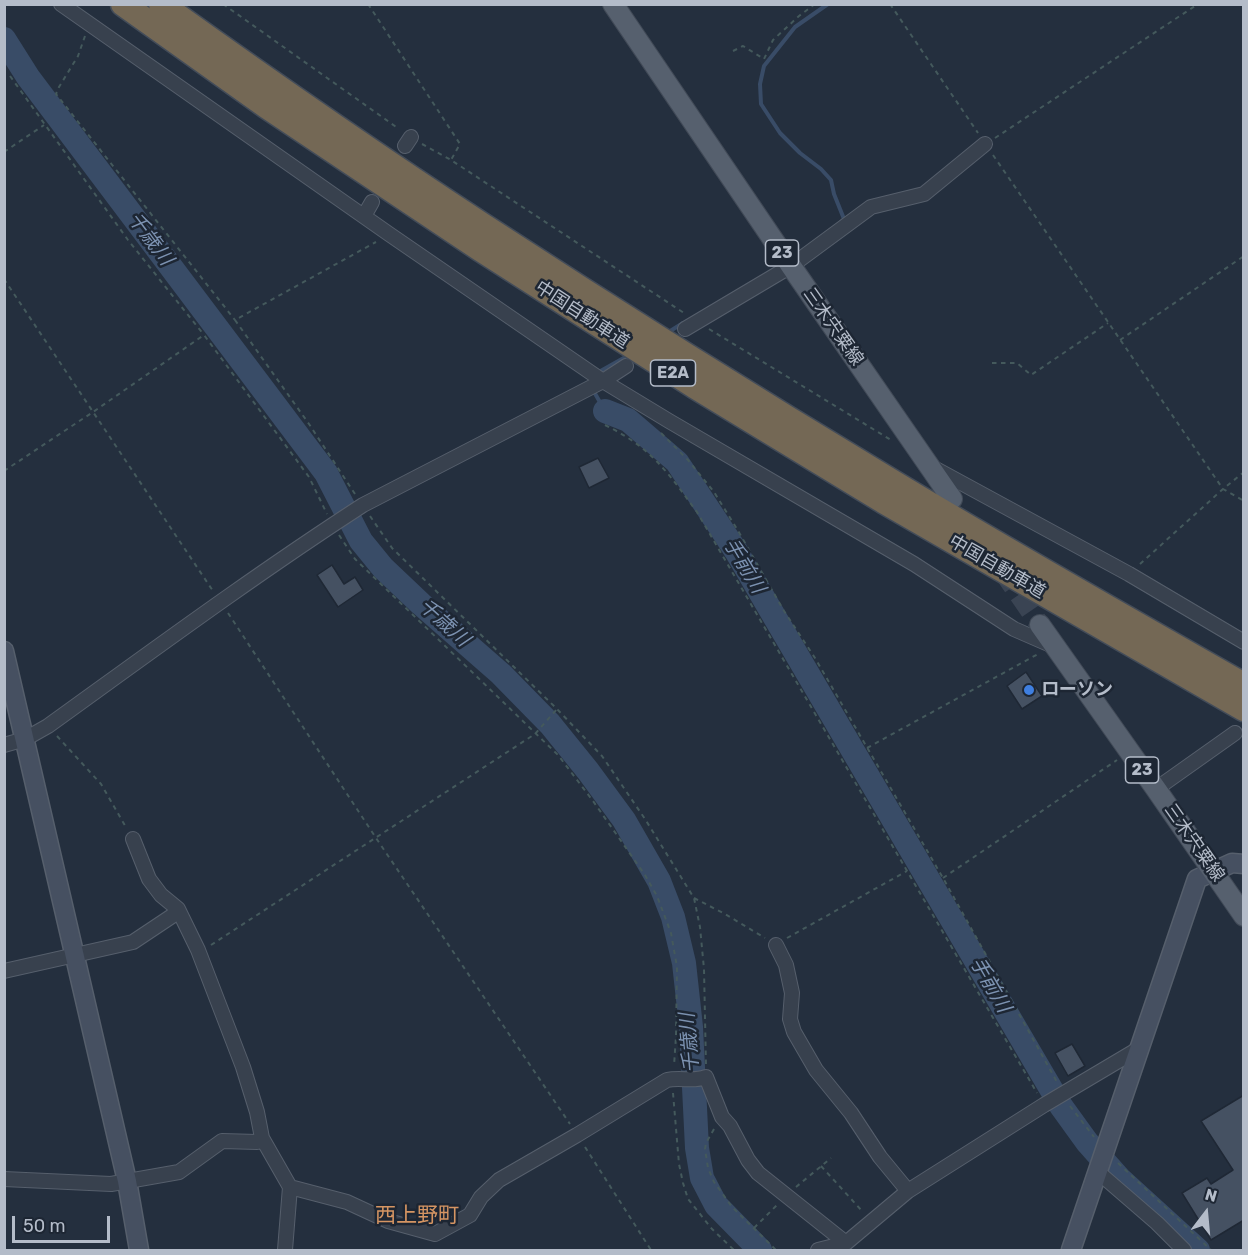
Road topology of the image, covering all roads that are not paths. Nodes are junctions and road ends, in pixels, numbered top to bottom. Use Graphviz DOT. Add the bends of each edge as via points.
graph roads {
  1 [pos="61,4"];
  2 [pos="123,4"];
  3 [pos="161,4"];
  4 [pos="613,4"];
  5 [pos="985,144"];
  6 [pos="372,202"];
  7 [pos="364,216"];
  8 [pos="791,266"];
  9 [pos="691,325"];
  10 [pos="626,366"];
  11 [pos="603,381"];
  12 [pos="928,465"];
  13 [pos="952,499"];
  14 [pos="1040,625"];
  15 [pos="1244,642"];
  16 [pos="1054,646"];
  17 [pos="4,651"];
  18 [pos="1244,685"];
  19 [pos="1244,709"];
  20 [pos="1235,733"];
  21 [pos="25,739"];
  22 [pos="4,745"];
  23 [pos="1156,789"];
  24 [pos="133,839"];
  25 [pos="1244,864"];
  26 [pos="1213,871"];
  27 [pos="178,909"];
  28 [pos="1244,916"];
  29 [pos="776,945"];
  30 [pos="75,955"];
  31 [pos="4,971"];
  32 [pos="1140,1048"];
  33 [pos="262,1138"];
  34 [pos="1101,1160"];
  35 [pos="4,1179"];
  36 [pos="128,1181"];
  37 [pos="290,1187"];
  38 [pos="908,1191"];
  39 [pos="846,1242"];
  40 [pos="139,1251"];
  41 [pos="285,1251"];
  42 [pos="818,1251"];
  43 [pos="1071,1251"];
  44 [pos="1184,1251"];
  1 -- 7 [label="street"];
  2 -- 19 [label="highway, 中国自動車道 / E2A" via="266,106 694,386 893,507"];
  3 -- 18 [label="highway, 中国自動車道 / E2A" via="482,225 696,361 894,483"];
  4 -- 8 [label="main road, 三木宍粟線 / 23"];
  5 -- 8 [label="street" via="924,194 871,207"];
  6 -- 7 [label="street"];
  7 -- 11 [label="street"];
  8 -- 9 [label="street"];
  8 -- 12 [label="main road, 三木宍粟線 / 23"];
  10 -- 11 [label="street"];
  11 -- 16 [label="street" via="914,564 1014,629"];
  11 -- 21 [label="street" via="334,523"];
  12 -- 13 [label="main road, 三木宍粟線 / 23"];
  12 -- 15 [label="street" via="1129,574"];
  14 -- 16 [label="main road, 三木宍粟線 / 23"];
  16 -- 23 [label="main road, 三木宍粟線 / 23"];
  17 -- 21 [label="street"];
  20 -- 23 [label="street"];
  21 -- 22 [label="street"];
  21 -- 30 [label="street"];
  23 -- 26 [label="main road, 三木宍粟線 / 23"];
  24 -- 27 [label="street" via="149,879"];
  25 -- 26 [label="street" via="1232,863"];
  26 -- 28 [label="main road, 三木宍粟線 / 23"];
  26 -- 32 [label="street" via="1197,879"];
  27 -- 30 [label="street" via="133,942"];
  27 -- 33 [label="street" via="243,1066"];
  29 -- 38 [label="street" via="786,965 792,993 790,1019 794,1032 816,1070"];
  30 -- 31 [label="street"];
  30 -- 36 [label="street"];
  32 -- 34 [label="street"];
  32 -- 38 [label="street"];
  33 -- 36 [label="street" via="257,1142 222,1141 179,1172"];
  33 -- 37 [label="street"];
  34 -- 43 [label="street"];
  34 -- 44 [label="street"];
  35 -- 36 [label="street" via="111,1184"];
  36 -- 40 [label="street"];
  37 -- 39 [label="street" via="347,1202 387,1221 435,1234 470,1215 481,1197 499,1180 667,1080 703,1078 722,1117 758,1173"];
  37 -- 41 [label="street"];
  38 -- 39 [label="street"];
  39 -- 42 [label="street"];
}
